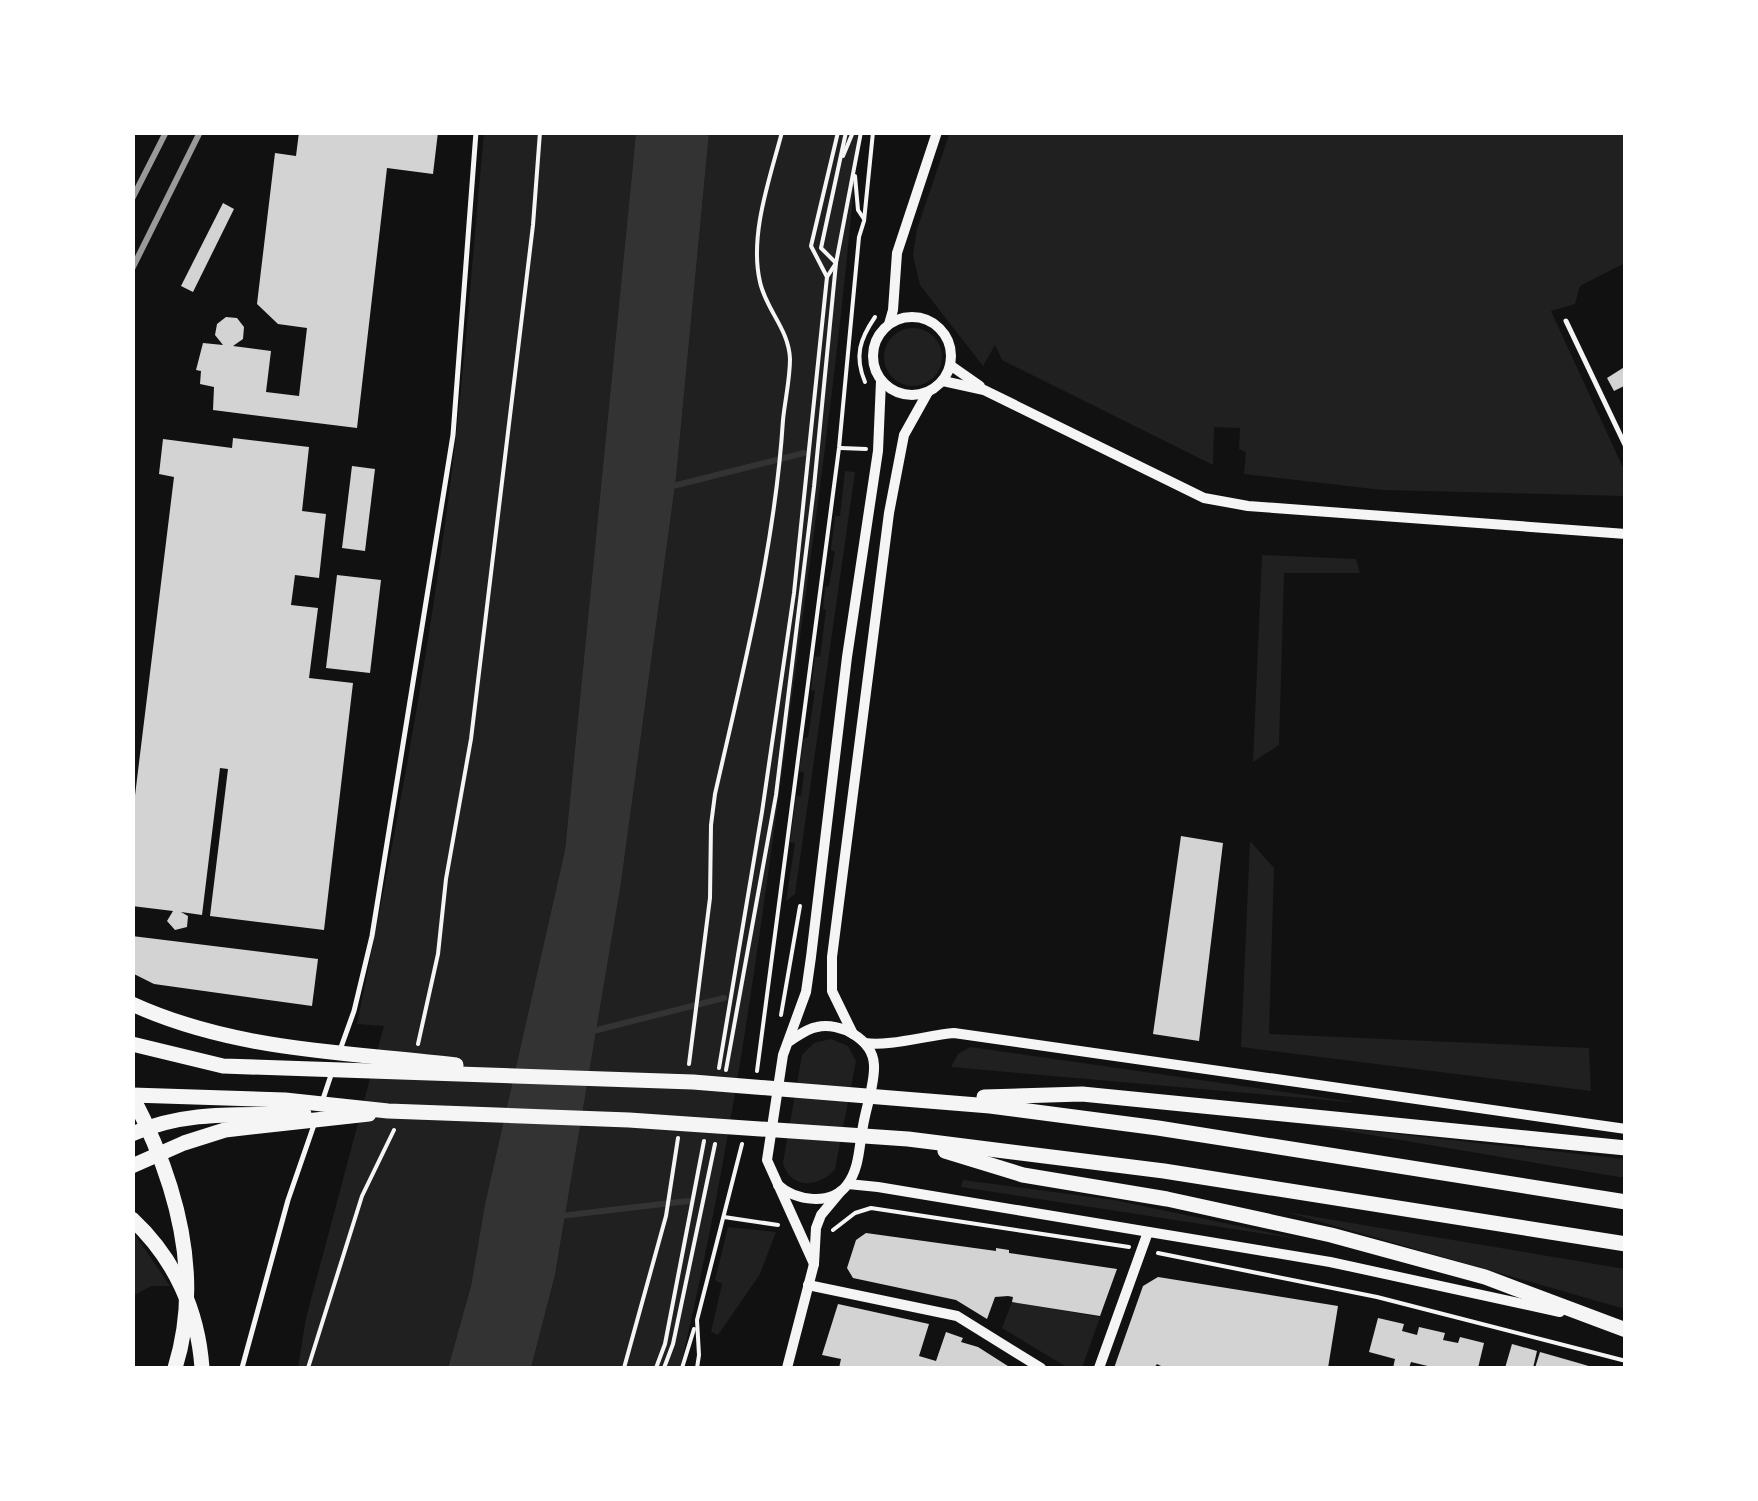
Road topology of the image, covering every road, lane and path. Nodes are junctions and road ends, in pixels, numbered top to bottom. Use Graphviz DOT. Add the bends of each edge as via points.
graph roads {
  1 [pos="476,132"];
  2 [pos="540,132"];
  3 [pos="782,132"];
  4 [pos="838,132"];
  5 [pos="850,132"];
  6 [pos="861,132"];
  7 [pos="873,132"];
  8 [pos="937,132"];
  9 [pos="854,171"];
  10 [pos="864,221"];
  11 [pos="836,263"];
  12 [pos="827,277"];
  13 [pos="879,311"];
  14 [pos="1566,322"];
  15 [pos="889,324"];
  16 [pos="950,365"];
  17 [pos="881,381"];
  18 [pos="942,382"];
  19 [pos="867,387"];
  20 [pos="984,390"];
  21 [pos="928,392"];
  22 [pos="867,435"];
  23 [pos="1626,447"];
  24 [pos="839,448"];
  25 [pos="1626,534"];
  26 [pos="132,1004"];
  27 [pos="853,1034"];
  28 [pos="789,1042"];
  29 [pos="724,1043"];
  30 [pos="865,1043"];
  31 [pos="132,1044"];
  32 [pos="416,1050"];
  33 [pos="688,1068"];
  34 [pos="524,1074"];
  35 [pos="725,1075"];
  36 [pos="754,1086"];
  37 [pos="132,1095"];
  38 [pos="915,1099"];
  39 [pos="283,1113"];
  40 [pos="392,1118"];
  41 [pos="1626,1129"];
  42 [pos="136,1132"];
  43 [pos="717,1133"];
  44 [pos="678,1138"];
  45 [pos="743,1138"];
  46 [pos="908,1139"];
  47 [pos="1626,1148"];
  48 [pos="701,1154"];
  49 [pos="752,1162"];
  50 [pos="737,1163"];
  51 [pos="132,1166"];
  52 [pos="774,1180"];
  53 [pos="844,1187"];
  54 [pos="1626,1202"];
  55 [pos="724,1217"];
  56 [pos="132,1220"];
  57 [pos="788,1226"];
  58 [pos="1148,1232"];
  59 [pos="829,1239"];
  60 [pos="1626,1244"];
  61 [pos="1140,1249"];
  62 [pos="814,1264"];
  63 [pos="808,1285"];
  64 [pos="697,1320"];
  65 [pos="1626,1330"];
  66 [pos="1626,1361"];
  67 [pos="176,1368"];
  68 [pos="202,1368"];
  69 [pos="242,1368"];
  70 [pos="308,1368"];
  71 [pos="624,1368"];
  72 [pos="656,1368"];
  73 [pos="664,1368"];
  74 [pos="682,1368"];
  75 [pos="696,1368"];
  76 [pos="787,1368"];
  77 [pos="1041,1368"];
  78 [pos="1099,1368"];
  1 -- 69 [label="lane" via="453,434 372,936"];
  2 -- 32 [label="path" via="471,739"];
  3 -- 33 [label="path" via="757,260 761,286 788,341 780,473 715,794 710,898"];
  4 -- 12 [label="path" via="811,246"];
  5 -- 11 [label="path" via="821,248"];
  6 -- 9 [label="path"];
  7 -- 10 [label="path"];
  8 -- 15 [label="street" via="898,253"];
  9 -- 10 [label="path"];
  9 -- 11 [label="path"];
  10 -- 24 [label="path"];
  11 -- 12 [label="path"];
  11 -- 35 [label="path" via="776,795"];
  12 -- 29 [label="path" via="794,594"];
  13 -- 19 [label="path" via="859,348"];
  14 -- 23 [label="lane"];
  15 -- 16 [label="street" via="915,316 935,323 948,340"];
  15 -- 17 [label="street" via="873,350"];
  16 -- 18 [label="street"];
  16 -- 20 [label="street"];
  17 -- 21 [label="street" via="905,395"];
  17 -- 28 [label="street" via="878,451 811,957"];
  18 -- 20 [label="street"];
  18 -- 21 [label="street"];
  20 -- 25 [label="street" via="1204,498"];
  21 -- 27 [label="street" via="904,435 890,513 832,956 832,991"];
  22 -- 24 [label="path" via="866,449"];
  24 -- 36 [label="path"];
  26 -- 34 [label="highway" via="204,1031 293,1049"];
  27 -- 28 [label="street" via="816,1027"];
  27 -- 30 [label="street"];
  28 -- 52 [label="street" via="766,1160"];
  30 -- 41 [label="street" via="954,1033"];
  30 -- 53 [label="street" via="874,1063 856,1167"];
  31 -- 34 [label="highway" via="223,1066"];
  34 -- 38 [label="highway"];
  37 -- 39 [label="highway"];
  37 -- 67 [label="highway" via="162,1160 182,1228 188,1296"];
  38 -- 47 [label="highway" via="1082,1094"];
  38 -- 54 [label="highway" via="1158,1128"];
  39 -- 40 [label="highway"];
  39 -- 42 [label="highway" via="202,1114"];
  39 -- 51 [label="highway"];
  40 -- 46 [label="highway" via="629,1120"];
  40 -- 70 [label="path" via="390,1143 362,1196"];
  43 -- 73 [label="path"];
  44 -- 71 [label="path" via="666,1216"];
  45 -- 50 [label="path"];
  46 -- 60 [label="highway" via="1164,1170"];
  46 -- 65 [label="highway" via="1023,1175 1220,1210 1415,1256"];
  48 -- 72 [label="path"];
  49 -- 50 [label="path"];
  50 -- 55 [label="path"];
  52 -- 53 [label="street" via="801,1199"];
  52 -- 62 [label="street"];
  53 -- 58 [label="street" via="878,1186"];
  53 -- 62 [label="street" via="820,1215"];
  55 -- 57 [label="path"];
  55 -- 64 [label="path"];
  56 -- 68 [label="highway" via="178,1278"];
  58 -- 61 [label="street"];
  58 -- 65 [label="street" via="1348,1266"];
  59 -- 61 [label="path" via="855,1212 871,1208"];
  61 -- 66 [label="path" via="1377,1297"];
  61 -- 78 [label="street"];
  62 -- 63 [label="street"];
  63 -- 76 [label="street"];
  63 -- 77 [label="street" via="957,1316"];
  64 -- 74 [label="path"];
  64 -- 75 [label="path"];
}
